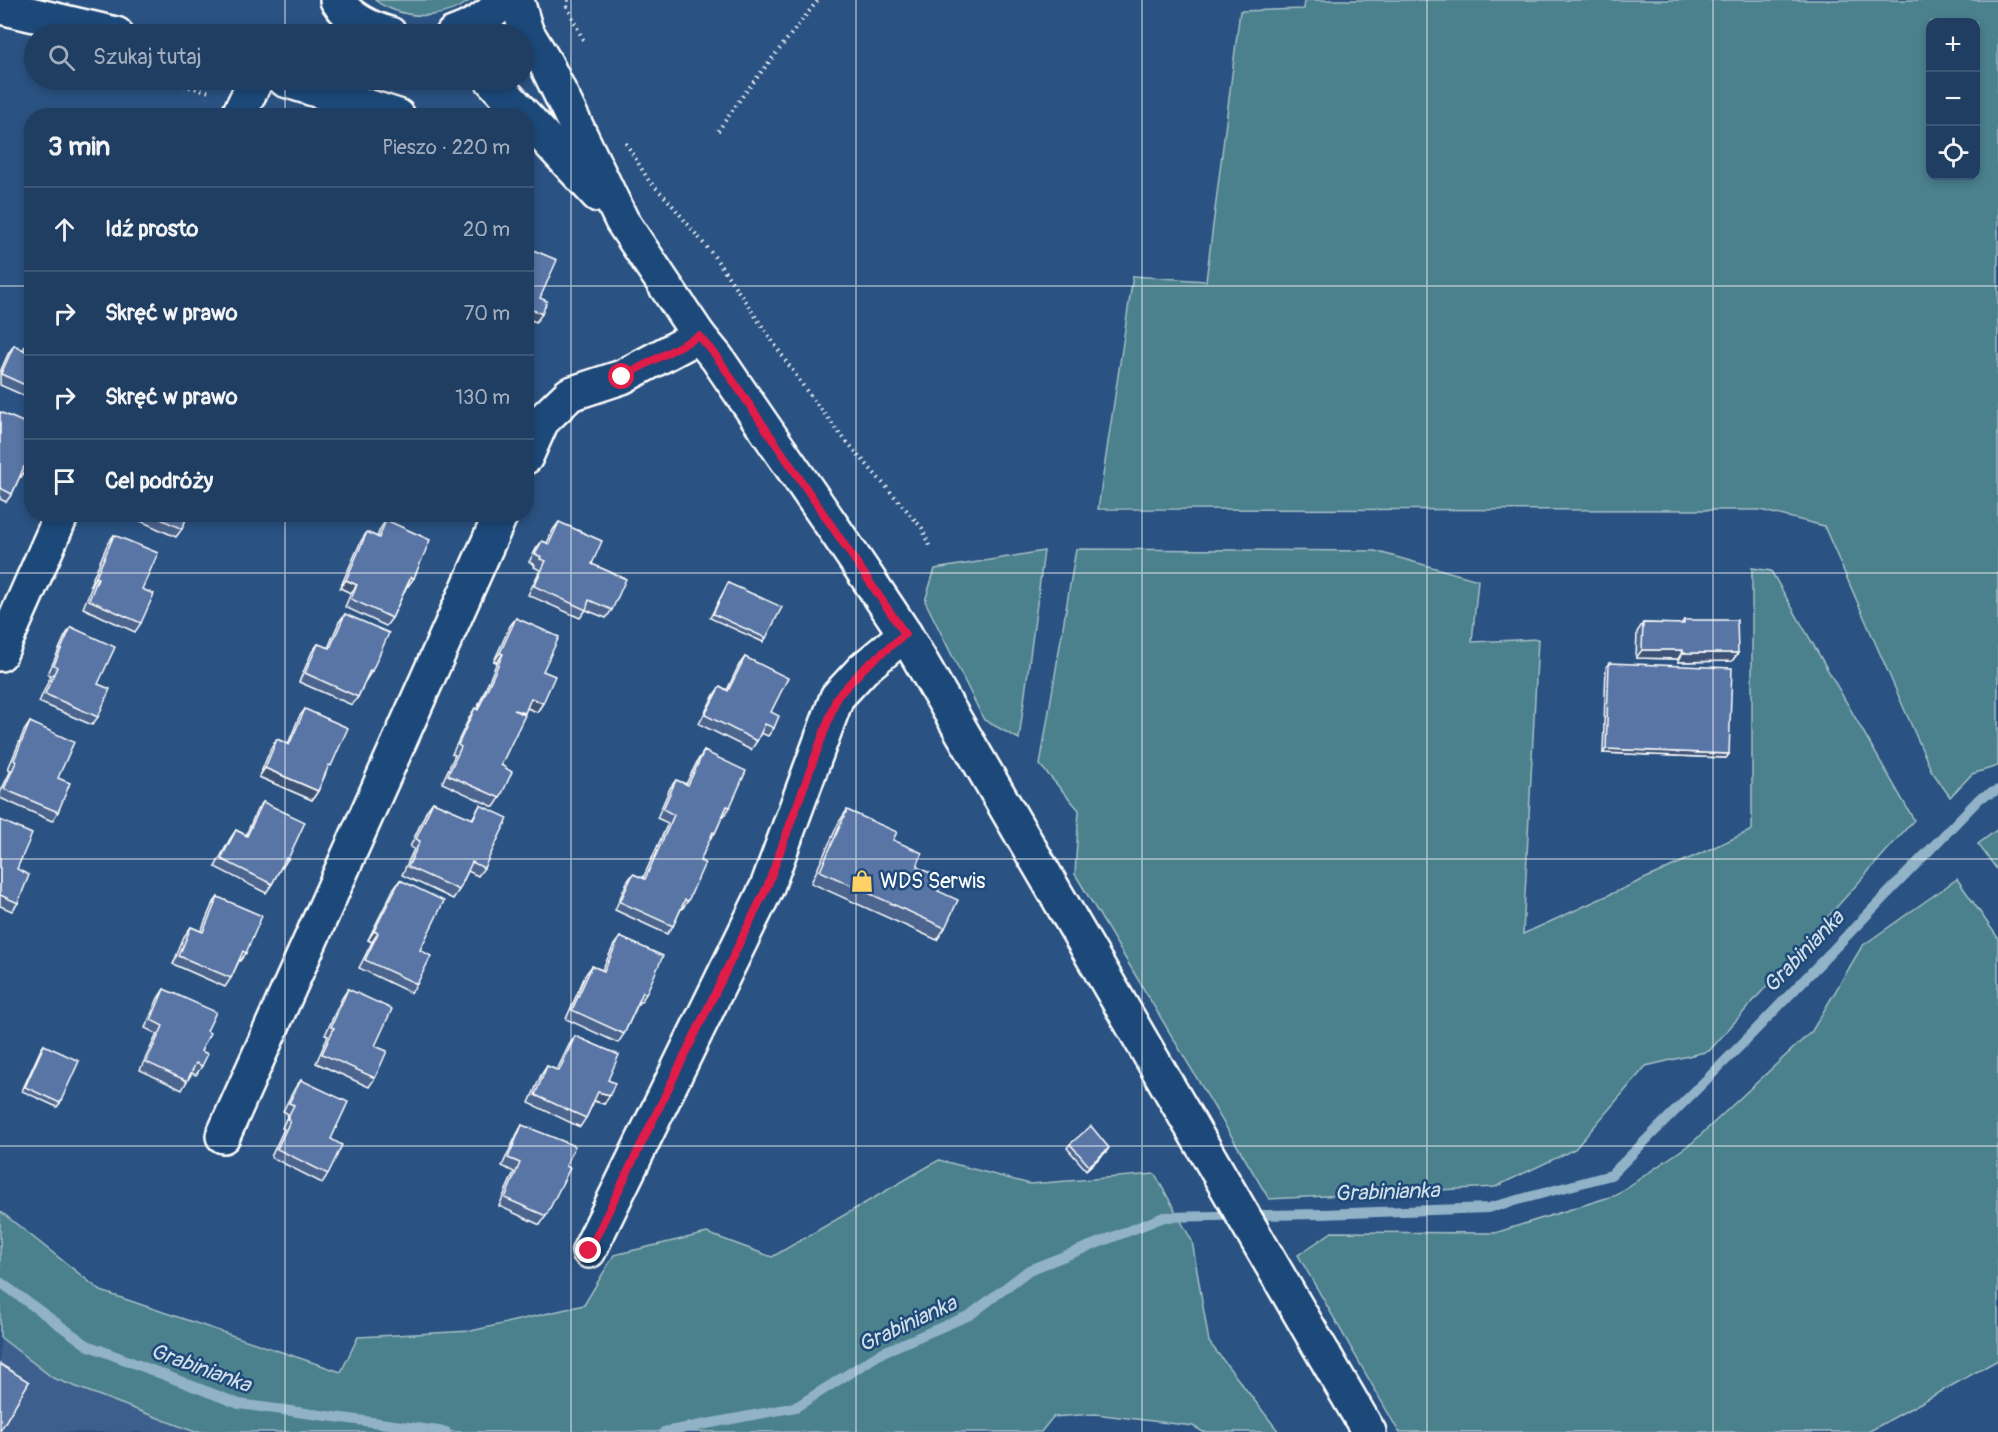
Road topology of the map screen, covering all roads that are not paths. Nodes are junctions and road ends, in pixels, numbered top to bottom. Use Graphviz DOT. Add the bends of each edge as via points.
graph roads {
  1 [pos="337,0"];
  2 [pos="504,0"];
  3 [pos="517,0"];
  4 [pos="0,7"];
  5 [pos="73,24"];
  6 [pos="364,24"];
  7 [pos="475,24"];
  8 [pos="524,24"];
  9 [pos="534,44"];
  10 [pos="251,90"];
  11 [pos="316,90"];
  12 [pos="501,90"];
  13 [pos="242,108"];
  14 [pos="373,108"];
  15 [pos="518,108"];
  16 [pos="534,125"];
  17 [pos="622,221"];
  18 [pos="699,336"];
  19 [pos="534,439"];
  20 [pos="58,522"];
  21 [pos="497,522"];
  22 [pos="905,634"];
  23 [pos="0,654"];
  24 [pos="223,1136"];
  25 [pos="589,1251"];
  26 [pos="1369,1432"];
  1 -- 6 [label="street"];
  2 -- 7 [label="street"];
  3 -- 8 [label="street"];
  4 -- 5 [label="street"];
  9 -- 17 [label="street"];
  10 -- 13 [label="street"];
  11 -- 14 [label="street"];
  12 -- 15 [label="street"];
  16 -- 17 [label="street"];
  17 -- 18 [label="street"];
  18 -- 19 [label="street" via="622,377 570,394 542,421"];
  18 -- 22 [label="street"];
  20 -- 23 [label="street"];
  21 -- 24 [label="street"];
  22 -- 25 [label="street" via="837,697 767,887"];
  22 -- 26 [label="street"];
}
